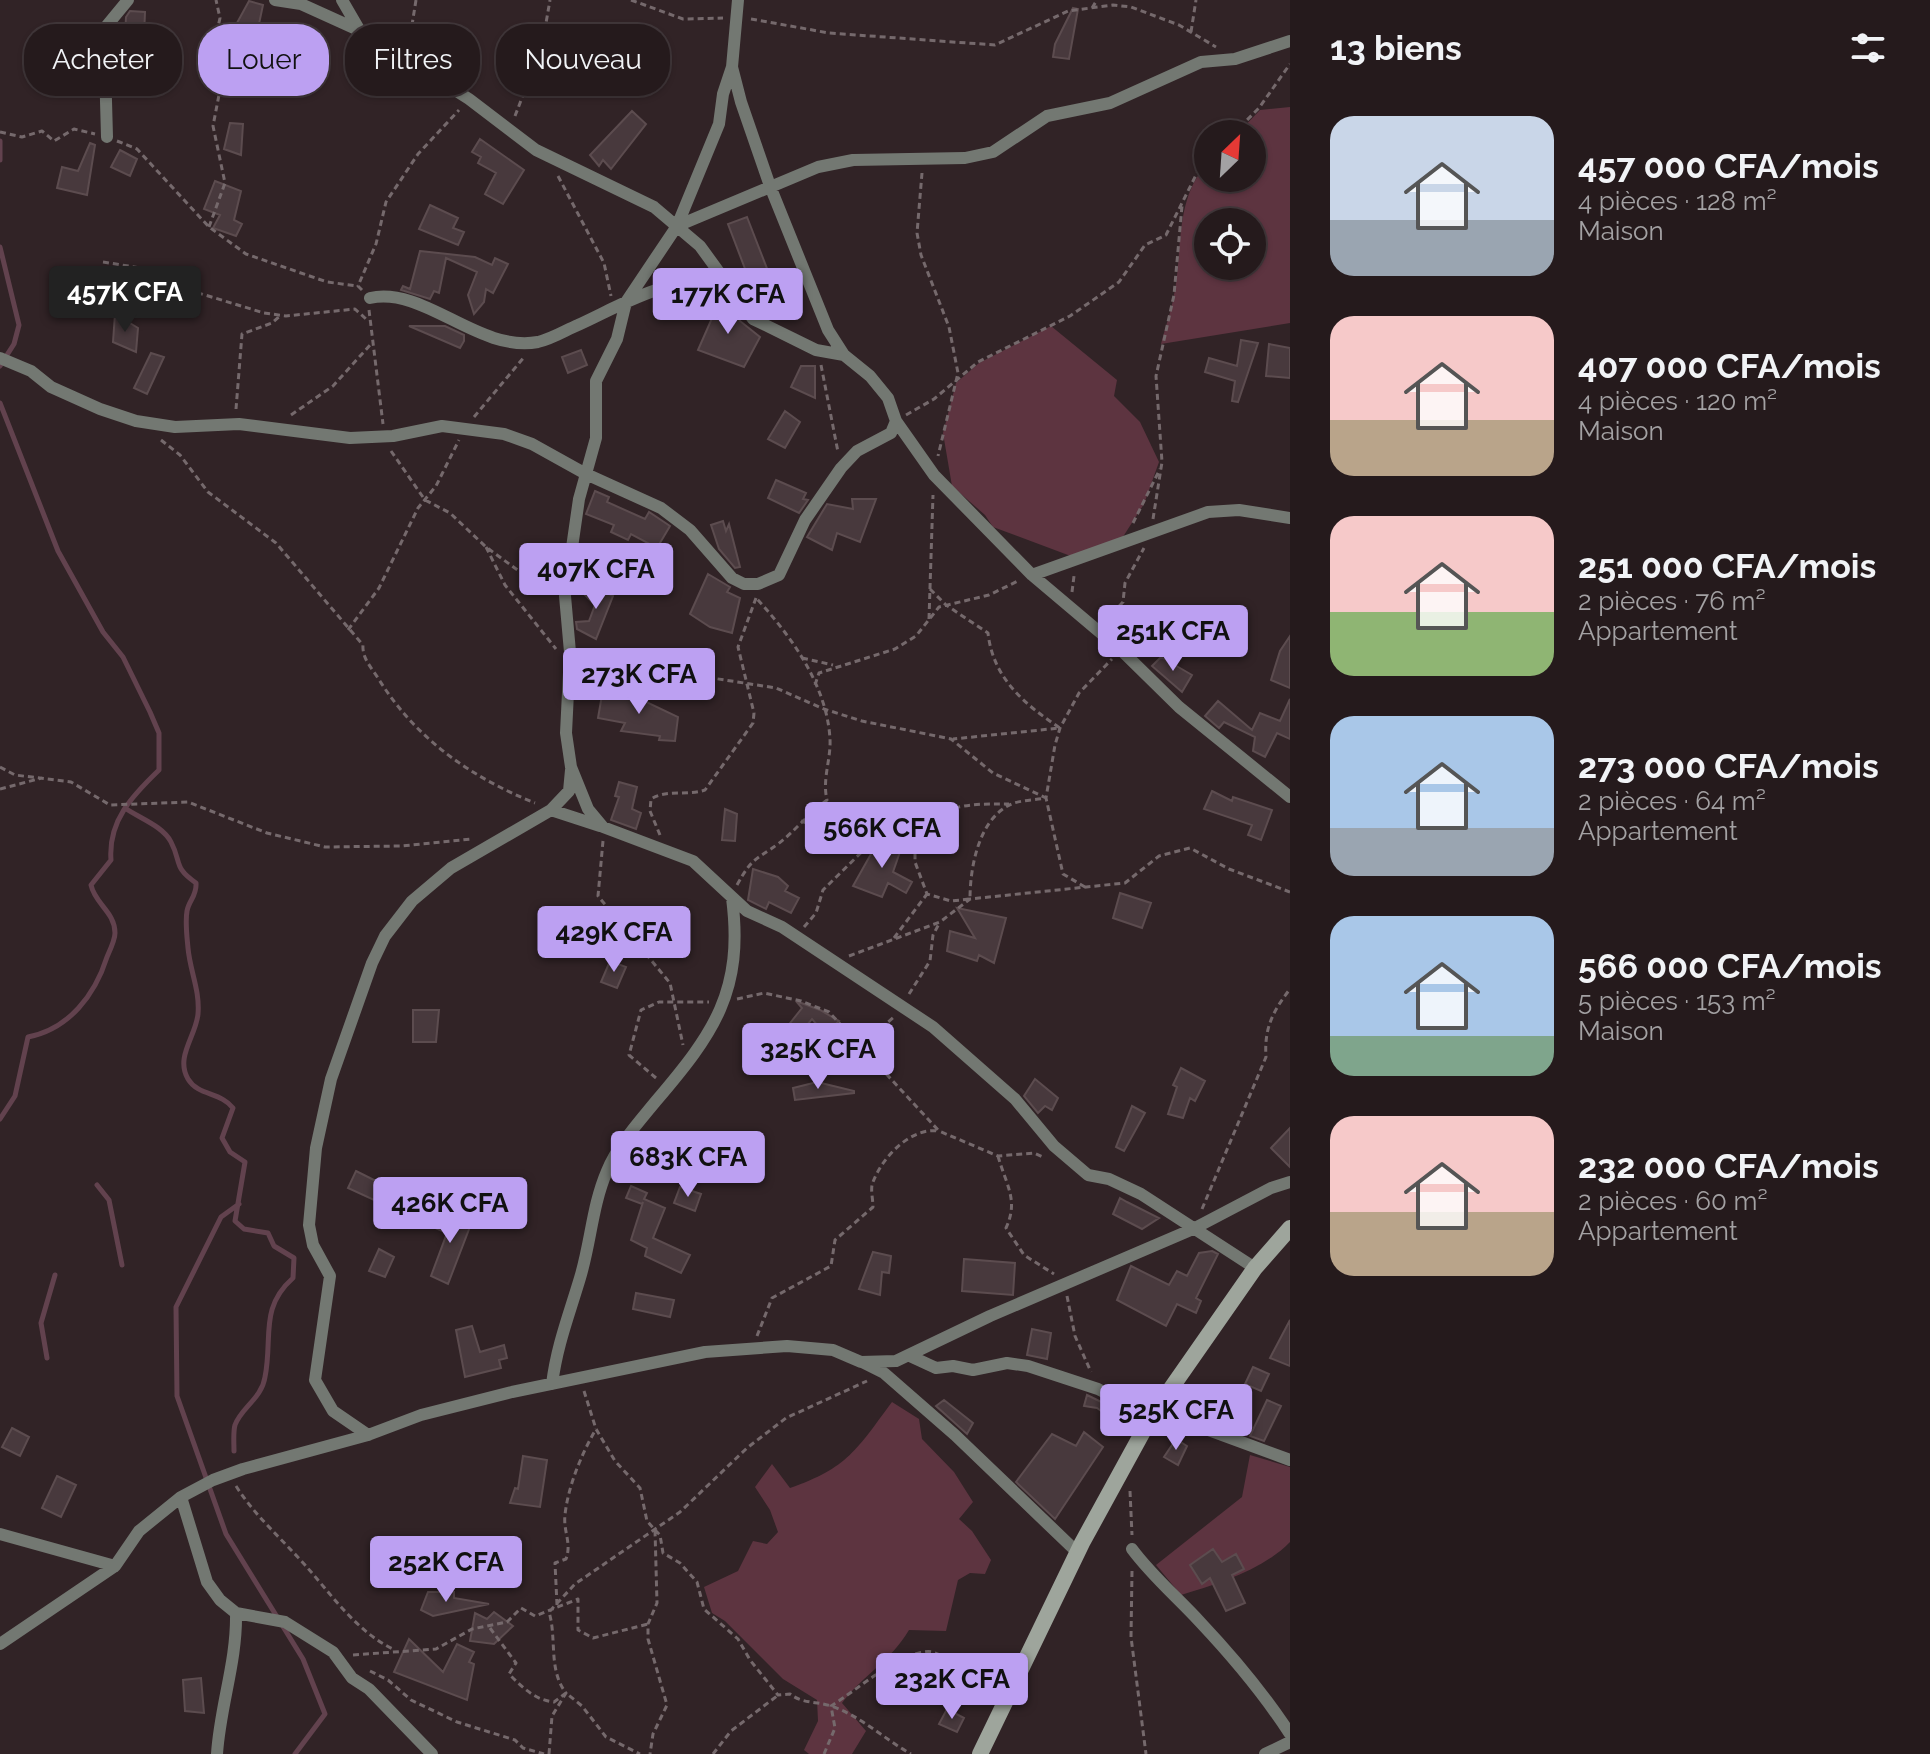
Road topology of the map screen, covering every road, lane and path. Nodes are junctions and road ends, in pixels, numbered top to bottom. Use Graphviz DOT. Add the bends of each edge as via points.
graph roads {
  1 [pos="128,0"];
  2 [pos="216,0"];
  3 [pos="275,0"];
  4 [pos="342,0"];
  5 [pos="416,0"];
  6 [pos="550,0"];
  7 [pos="631,0"];
  8 [pos="738,0"];
  9 [pos="1097,0"];
  10 [pos="1196,0"];
  11 [pos="1092,8"];
  12 [pos="736,18"];
  13 [pos="345,24"];
  14 [pos="356,24"];
  15 [pos="412,24"];
  16 [pos="1191,32"];
  17 [pos="1290,41"];
  18 [pos="1235,59"];
  19 [pos="1290,64"];
  20 [pos="732,67"];
  21 [pos="464,96"];
  22 [pos="469,99"];
  23 [pos="1247,120"];
  24 [pos="511,131"];
  25 [pos="0,132"];
  26 [pos="107,137"];
  27 [pos="545,154"];
  28 [pos="923,158"];
  29 [pos="1194,180"];
  30 [pos="770,186"];
  31 [pos="1182,206"];
  32 [pos="677,226"];
  33 [pos="209,227"];
  34 [pos="103,262"];
  35 [pos="358,286"];
  36 [pos="728,286"];
  37 [pos="370,298"];
  38 [pos="626,302"];
  39 [pos="613,308"];
  40 [pos="281,315"];
  41 [pos="368,320"];
  42 [pos="538,342"];
  43 [pos="371,344"];
  44 [pos="816,350"];
  45 [pos="844,355"];
  46 [pos="0,358"];
  47 [pos="955,382"];
  48 [pos="896,421"];
  49 [pos="239,424"];
  50 [pos="467,427"];
  51 [pos="272,428"];
  52 [pos="384,436"];
  53 [pos="158,438"];
  54 [pos="1162,462"];
  55 [pos="841,468"];
  56 [pos="586,474"];
  57 [pos="934,475"];
  58 [pos="425,500"];
  59 [pos="1290,518"];
  60 [pos="1152,531"];
  61 [pos="1119,545"];
  62 [pos="486,547"];
  63 [pos="1076,560"];
  64 [pos="1032,575"];
  65 [pos="744,584"];
  66 [pos="930,589"];
  67 [pos="565,596"];
  68 [pos="756,598"];
  69 [pos="946,605"];
  70 [pos="1071,608"];
  71 [pos="929,619"];
  72 [pos="348,630"];
  73 [pos="1122,651"];
  74 [pos="801,658"];
  75 [pos="837,665"];
  76 [pos="570,666"];
  77 [pos="747,682"];
  78 [pos="815,685"];
  79 [pos="824,709"];
  80 [pos="1060,728"];
  81 [pos="951,739"];
  82 [pos="0,767"];
  83 [pos="571,767"];
  84 [pos="45,777"];
  85 [pos="0,789"];
  86 [pos="1290,797"];
  87 [pos="1046,798"];
  88 [pos="1013,804"];
  89 [pos="551,810"];
  90 [pos="800,821"];
  91 [pos="603,827"];
  92 [pos="915,829"];
  93 [pos="881,833"];
  94 [pos="473,839"];
  95 [pos="668,853"];
  96 [pos="1085,887"];
  97 [pos="1290,892"];
  98 [pos="927,894"];
  99 [pos="732,898"];
  100 [pos="970,899"];
  101 [pos="940,922"];
  102 [pos="796,937"];
  103 [pos="894,938"];
  104 [pos="831,962"];
  105 [pos="1290,989"];
  106 [pos="672,1002"];
  107 [pos="723,1002"];
  108 [pos="902,1005"];
  109 [pos="852,1036"];
  110 [pos="688,1064"];
  111 [pos="669,1087"];
  112 [pos="939,1131"];
  113 [pos="998,1156"];
  114 [pos="1047,1158"];
  115 [pos="1290,1182"];
  116 [pos="1290,1228"];
  117 [pos="1193,1229"];
  118 [pos="1255,1268"];
  119 [pos="1065,1283"];
  120 [pos="752,1347"];
  121 [pos="910,1356"];
  122 [pos="861,1362"];
  123 [pos="884,1373"];
  124 [pos="584,1378"];
  125 [pos="552,1384"];
  126 [pos="1098,1389"];
  127 [pos="1151,1417"];
  128 [pos="596,1429"];
  129 [pos="368,1435"];
  130 [pos="1290,1460"];
  131 [pos="229,1474"];
  132 [pos="1129,1486"];
  133 [pos="181,1497"];
  134 [pos="655,1530"];
  135 [pos="0,1534"];
  136 [pos="1132,1549"];
  137 [pos="1078,1553"];
  138 [pos="115,1566"];
  139 [pos="557,1605"];
  140 [pos="549,1612"];
  141 [pos="236,1613"];
  142 [pos="648,1624"];
  143 [pos="490,1628"];
  144 [pos="0,1644"];
  145 [pos="396,1651"];
  146 [pos="338,1656"];
  147 [pos="363,1668"];
  148 [pos="1015,1686"];
  149 [pos="566,1693"];
  150 [pos="778,1695"];
  151 [pos="831,1706"];
  152 [pos="1290,1734"];
  153 [pos="1290,1742"];
  154 [pos="217,1754"];
  155 [pos="432,1754"];
  156 [pos="546,1754"];
  157 [pos="640,1754"];
  158 [pos="650,1754"];
  159 [pos="713,1754"];
  160 [pos="824,1754"];
  161 [pos="911,1754"];
  162 [pos="980,1754"];
  163 [pos="1146,1754"];
  164 [pos="1265,1754"];
  1 -- 26 [label="street" via="104,29"];
  2 -- 33 [label="path" via="216,36 224,69 213,126 225,183"];
  3 -- 13 [label="street" via="301,4"];
  4 -- 14 [label="street"];
  5 -- 15 [label="path"];
  6 -- 24 [label="path" via="542,46"];
  7 -- 12 [label="path" via="683,19"];
  8 -- 12 [label="street"];
  9 -- 11 [label="path"];
  10 -- 16 [label="path"];
  11 -- 12 [label="path" via="1068,11 995,45 829,33"];
  11 -- 16 [label="path" via="1131,7"];
  12 -- 20 [label="street"];
  16 -- 18 [label="path"];
  17 -- 18 [label="street"];
  18 -- 28 [label="street" via="1201,62 1110,103 1047,116 993,152"];
  19 -- 23 [label="path"];
  20 -- 30 [label="street"];
  20 -- 32 [label="street" via="719,124"];
  21 -- 22 [label="street"];
  22 -- 24 [label="street"];
  22 -- 35 [label="path" via="418,154 386,202"];
  24 -- 27 [label="street"];
  25 -- 26 [label="path" via="22,137 42,131 54,141 74,129"];
  26 -- 33 [label="path" via="137,149"];
  27 -- 32 [label="street" via="624,190"];
  27 -- 39 [label="path" via="604,263"];
  28 -- 30 [label="street" via="853,160"];
  28 -- 47 [label="path" via="917,233 949,327"];
  29 -- 31 [label="path"];
  30 -- 32 [label="street"];
  30 -- 45 [label="street" via="828,330"];
  31 -- 47 [label="path" via="1166,235 1145,245 1119,282 1070,316 978,362"];
  31 -- 54 [label="path" via="1174,295 1156,376"];
  32 -- 36 [label="street" via="700,246"];
  32 -- 38 [label="street"];
  33 -- 35 [label="path" via="246,254 327,282"];
  34 -- 40 [label="path" via="147,269 246,310"];
  35 -- 37 [label="path"];
  36 -- 38 [label="street" via="692,282 652,289"];
  36 -- 44 [label="street" via="753,319"];
  37 -- 41 [label="path"];
  37 -- 42 [label="street" via="388,294 483,334"];
  38 -- 39 [label="street"];
  38 -- 56 [label="street" via="617,339 596,381 596,438"];
  39 -- 42 [label="street"];
  40 -- 41 [label="path" via="355,309"];
  40 -- 49 [label="path" via="242,334"];
  41 -- 43 [label="path"];
  42 -- 50 [label="path"];
  43 -- 51 [label="path" via="333,386"];
  43 -- 52 [label="path"];
  44 -- 45 [label="street"];
  44 -- 55 [label="path"];
  45 -- 48 [label="street" via="888,398"];
  46 -- 49 [label="street" via="80,401 136,421 175,427"];
  47 -- 48 [label="path"];
  47 -- 57 [label="path"];
  48 -- 55 [label="street" via="891,433 857,451"];
  48 -- 57 [label="street"];
  49 -- 51 [label="street"];
  50 -- 52 [label="street"];
  50 -- 56 [label="street" via="532,444"];
  50 -- 58 [label="path"];
  51 -- 52 [label="street" via="350,438"];
  52 -- 58 [label="path"];
  53 -- 72 [label="path" via="180,455 208,492 276,543"];
  54 -- 60 [label="path"];
  54 -- 61 [label="path" via="1145,504"];
  55 -- 65 [label="street" via="805,520 779,575"];
  56 -- 65 [label="street" via="677,518 732,578"];
  56 -- 67 [label="street"];
  57 -- 64 [label="street"];
  57 -- 66 [label="path"];
  58 -- 62 [label="path" via="450,513"];
  58 -- 72 [label="path" via="379,588"];
  59 -- 60 [label="street" via="1239,510 1208,512"];
  60 -- 61 [label="street"];
  60 -- 73 [label="path" via="1125,583 1123,602 1109,617"];
  61 -- 63 [label="street"];
  62 -- 67 [label="path" via="538,585"];
  62 -- 76 [label="path" via="505,585"];
  63 -- 64 [label="street"];
  63 -- 70 [label="path"];
  64 -- 69 [label="path" via="989,595"];
  64 -- 70 [label="street"];
  65 -- 68 [label="path"];
  66 -- 69 [label="path"];
  66 -- 71 [label="path"];
  67 -- 76 [label="street"];
  68 -- 74 [label="path" via="784,628"];
  68 -- 77 [label="path" via="738,647"];
  69 -- 71 [label="path"];
  69 -- 80 [label="path" via="988,633 990,649 1018,698"];
  70 -- 73 [label="street"];
  71 -- 75 [label="path" via="916,636 886,654"];
  72 -- 89 [label="path" via="363,645 363,655 392,701 422,736 497,788"];
  73 -- 80 [label="path" via="1079,693"];
  73 -- 86 [label="street" via="1179,707"];
  74 -- 75 [label="path"];
  74 -- 78 [label="path"];
  75 -- 78 [label="path" via="819,673"];
  76 -- 77 [label="path" via="590,683 616,692 667,692 712,678"];
  76 -- 83 [label="street" via="566,733"];
  77 -- 79 [label="path"];
  77 -- 95 [label="path" via="753,723 717,778 705,790 660,793 651,799 650,811"];
  78 -- 79 [label="path"];
  79 -- 81 [label="path"];
  79 -- 90 [label="path" via="830,739 827,800"];
  80 -- 81 [label="path"];
  80 -- 87 [label="path"];
  81 -- 87 [label="path" via="993,773"];
  82 -- 84 [label="path" via="15,775"];
  83 -- 89 [label="street" via="569,791"];
  83 -- 91 [label="street" via="588,809"];
  84 -- 85 [label="path"];
  84 -- 94 [label="path" via="71,782 110,805 188,802 267,833 325,847"];
  87 -- 88 [label="path"];
  87 -- 96 [label="path" via="1063,874"];
  88 -- 92 [label="path" via="965,804"];
  88 -- 100 [label="path" via="983,833 970,876"];
  89 -- 91 [label="street"];
  89 -- 129 [label="street" via="451,868 412,901 372,963 331,1079 316,1148 309,1225 330,1276 315,1380 333,1411"];
  90 -- 93 [label="path"];
  90 -- 99 [label="path" via="779,843 752,859"];
  91 -- 95 [label="street"];
  91 -- 106 [label="path" via="598,896 670,983"];
  92 -- 93 [label="path"];
  92 -- 98 [label="path" via="915,862"];
  93 -- 102 [label="path" via="823,890 816,913"];
  95 -- 99 [label="street" via="693,861"];
  96 -- 97 [label="path" via="1125,883 1159,856 1190,848"];
  96 -- 100 [label="path"];
  98 -- 100 [label="path" via="951,901"];
  98 -- 103 [label="path"];
  99 -- 102 [label="street"];
  99 -- 107 [label="street" via="737,939"];
  100 -- 101 [label="path"];
  101 -- 103 [label="path"];
  101 -- 108 [label="path" via="930,961"];
  102 -- 104 [label="street"];
  103 -- 104 [label="path"];
  104 -- 108 [label="street"];
  105 -- 117 [label="path" via="1271,1014 1266,1057"];
  106 -- 107 [label="path"];
  106 -- 110 [label="path"];
  106 -- 111 [label="path" via="641,1010 629,1055"];
  107 -- 109 [label="path" via="764,993 801,1001 829,1012"];
  107 -- 110 [label="street"];
  108 -- 109 [label="path" via="879,1030"];
  108 -- 117 [label="street" via="980,1066 1088,1175 1141,1194"];
  109 -- 112 [label="path"];
  110 -- 111 [label="street"];
  111 -- 125 [label="street" via="630,1132 608,1169 558,1340"];
  112 -- 113 [label="path"];
  112 -- 120 [label="path" via="910,1135 885,1163 871,1184 873,1207 835,1240 831,1266 772,1298"];
  113 -- 114 [label="path" via="1034,1153"];
  113 -- 119 [label="path" via="1014,1211 1006,1228 1024,1255"];
  115 -- 117 [label="street"];
  116 -- 118 [label="street"];
  117 -- 118 [label="street"];
  117 -- 119 [label="street"];
  118 -- 127 [label="street"];
  119 -- 121 [label="street"];
  119 -- 126 [label="path" via="1075,1336"];
  120 -- 122 [label="street" via="833,1350"];
  120 -- 124 [label="street"];
  121 -- 122 [label="street"];
  121 -- 126 [label="street" via="936,1368 1028,1366"];
  122 -- 123 [label="street"];
  123 -- 134 [label="path" via="786,1418"];
  123 -- 137 [label="street"];
  124 -- 125 [label="street"];
  124 -- 128 [label="path" via="584,1400"];
  125 -- 129 [label="street" via="421,1415"];
  126 -- 127 [label="street"];
  127 -- 130 [label="street" via="1187,1422"];
  127 -- 137 [label="street"];
  128 -- 134 [label="path" via="640,1488 647,1521"];
  128 -- 139 [label="path" via="583,1451 565,1516 570,1548 566,1559 555,1563"];
  129 -- 131 [label="street"];
  131 -- 133 [label="street"];
  131 -- 145 [label="path" via="251,1510 326,1591 376,1641"];
  132 -- 136 [label="path"];
  133 -- 138 [label="street" via="139,1531"];
  133 -- 141 [label="street" via="207,1582"];
  134 -- 139 [label="path" via="575,1584"];
  134 -- 142 [label="path" via="657,1603"];
  134 -- 150 [label="path" via="663,1553 697,1582 704,1609 738,1639"];
  135 -- 138 [label="street"];
  136 -- 152 [label="street" via="1252,1682"];
  136 -- 163 [label="path" via="1131,1637"];
  137 -- 148 [label="street"];
  138 -- 144 [label="street"];
  139 -- 140 [label="path"];
  140 -- 142 [label="path" via="578,1599 578,1630 593,1638"];
  140 -- 143 [label="path" via="535,1616 521,1608 507,1622"];
  140 -- 149 [label="path" via="558,1682"];
  141 -- 146 [label="street" via="285,1622"];
  141 -- 154 [label="street" via="235,1660 218,1725"];
  142 -- 158 [label="path" via="667,1705"];
  143 -- 145 [label="path" via="472,1629 436,1649"];
  143 -- 149 [label="path" via="516,1663 509,1674 523,1688 554,1702"];
  145 -- 146 [label="path"];
  146 -- 155 [label="street" via="352,1678"];
  147 -- 156 [label="path" via="457,1722"];
  148 -- 151 [label="path" via="923,1650"];
  148 -- 162 [label="street"];
  149 -- 156 [label="path" via="552,1716"];
  149 -- 157 [label="path" via="606,1737"];
  150 -- 151 [label="path"];
  150 -- 159 [label="path" via="731,1731"];
  151 -- 160 [label="path" via="835,1728"];
  151 -- 161 [label="path"];
  153 -- 164 [label="street"];
}
